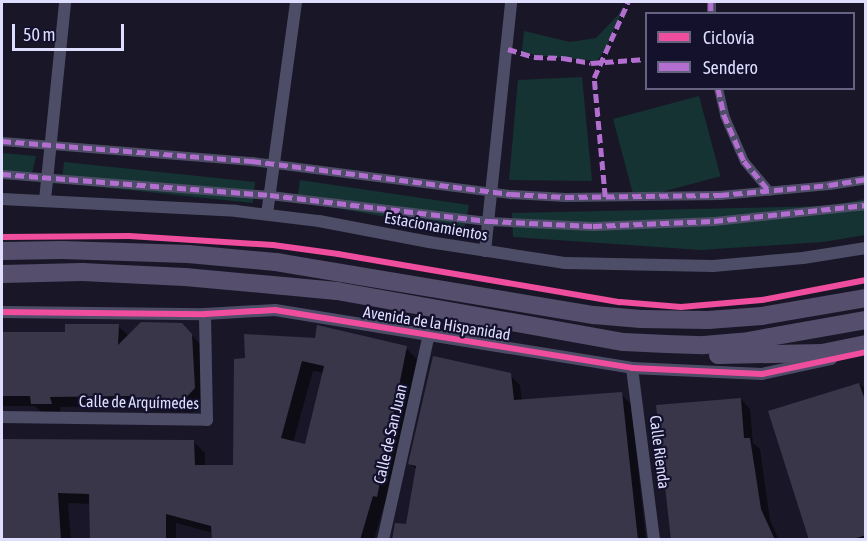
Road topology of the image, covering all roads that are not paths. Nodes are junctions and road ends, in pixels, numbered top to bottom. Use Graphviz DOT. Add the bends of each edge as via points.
graph roads {
  1 [pos="65,2"];
  2 [pos="296,2"];
  3 [pos="511,2"];
  4 [pos="718,90"];
  5 [pos="2,141"];
  6 [pos="51,145"];
  7 [pos="274,163"];
  8 [pos="2,174"];
  9 [pos="47,178"];
  10 [pos="866,179"];
  11 [pos="492,191"];
  12 [pos="769,191"];
  13 [pos="270,195"];
  14 [pos="2,199"];
  15 [pos="45,200"];
  16 [pos="866,205"];
  17 [pos="267,214"];
  18 [pos="489,220"];
  19 [pos="866,248"];
  20 [pos="2,251"];
  21 [pos="485,251"];
  22 [pos="2,274"];
  23 [pos="866,298"];
  24 [pos="2,312"];
  25 [pos="205,314"];
  26 [pos="866,320"];
  27 [pos="429,335"];
  28 [pos="666,344"];
  29 [pos="866,344"];
  30 [pos="866,352"];
  31 [pos="633,368"];
  32 [pos="2,417"];
  33 [pos="383,540"];
  34 [pos="654,540"];
  1 -- 6 [label="street"];
  2 -- 7 [label="street"];
  3 -- 11 [label="street"];
  4 -- 12 [label="street" via="724,116 744,161"];
  5 -- 6 [label="street"];
  6 -- 7 [label="street"];
  6 -- 9 [label="street"];
  7 -- 11 [label="street"];
  7 -- 13 [label="street"];
  8 -- 9 [label="street"];
  9 -- 13 [label="street"];
  9 -- 15 [label="street"];
  10 -- 12 [label="street"];
  11 -- 12 [label="street" via="628,198"];
  11 -- 18 [label="street"];
  13 -- 17 [label="street"];
  13 -- 18 [label="street"];
  14 -- 15 [label="street, Estacionamientos"];
  15 -- 17 [label="street, Estacionamientos"];
  16 -- 18 [label="street" via="714,221 593,226"];
  17 -- 21 [label="street, Estacionamientos"];
  18 -- 21 [label="street"];
  19 -- 21 [label="street, Estacionamientos" via="713,266 566,263"];
  20 -- 23 [label="main road, Avenida de la Hispanidad" via="177,254 276,262 594,315 641,319 762,316"];
  22 -- 28 [label="main road, Avenida de la Hispanidad" via="82,272 284,285 624,342"];
  24 -- 25 [label="street, Avenida de la Hispanidad"];
  25 -- 27 [label="street, Avenida de la Hispanidad" via="275,310"];
  25 -- 32 [label="street, Calle de Arquímedes" via="207,420"];
  26 -- 28 [label="main road, Avenida de la Hispanidad" via="742,342"];
  27 -- 31 [label="street, Avenida de la Hispanidad"];
  27 -- 33 [label="street, Calle de San Juan"];
  28 -- 29 [label="main road" via="679,355 822,353"];
  30 -- 31 [label="street, Avenida de la Hispanidad" via="762,374"];
  31 -- 34 [label="street, Calle Rienda"];
}
